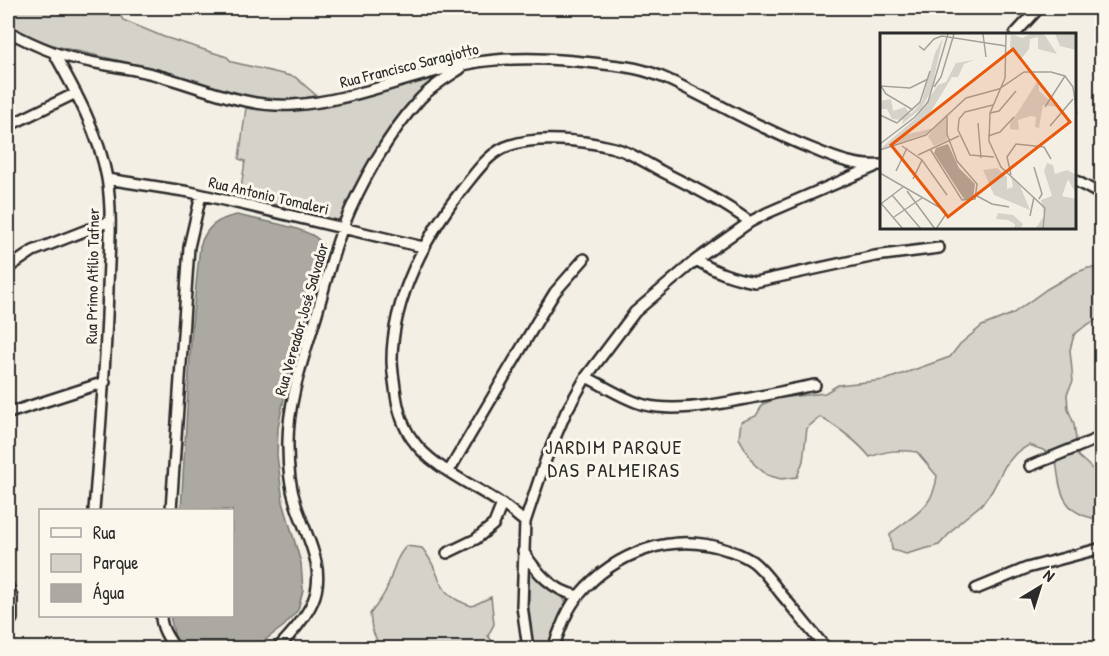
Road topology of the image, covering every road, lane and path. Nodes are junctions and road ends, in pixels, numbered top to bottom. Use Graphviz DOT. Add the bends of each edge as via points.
graph roads {
  1 [pos="1039,8"];
  2 [pos="8,30"];
  3 [pos="1016,33"];
  4 [pos="54,53"];
  5 [pos="467,64"];
  6 [pos="76,93"];
  7 [pos="8,126"];
  8 [pos="879,165"];
  9 [pos="107,179"];
  10 [pos="1076,181"];
  11 [pos="201,195"];
  12 [pos="1101,195"];
  13 [pos="110,220"];
  14 [pos="750,222"];
  15 [pos="343,227"];
  16 [pos="423,247"];
  17 [pos="939,248"];
  18 [pos="584,260"];
  19 [pos="696,260"];
  20 [pos="8,268"];
  21 [pos="586,377"];
  22 [pos="105,382"];
  23 [pos="815,385"];
  24 [pos="9,413"];
  25 [pos="1101,437"];
  26 [pos="1030,466"];
  27 [pos="449,471"];
  28 [pos="502,504"];
  29 [pos="94,509"];
  30 [pos="171,509"];
  31 [pos="525,522"];
  32 [pos="1101,548"];
  33 [pos="523,551"];
  34 [pos="447,553"];
  35 [pos="8,586"];
  36 [pos="976,589"];
  37 [pos="578,596"];
  38 [pos="161,617"];
  39 [pos="8,624"];
  40 [pos="175,648"];
  41 [pos="278,648"];
  42 [pos="528,648"];
  43 [pos="553,648"];
  44 [pos="826,648"];
  1 -- 3 [label="street"];
  2 -- 4 [label="street, Rua Francisco Saragiotto"];
  4 -- 5 [label="street, Rua Francisco Saragiotto" via="156,75 269,106 332,100"];
  4 -- 6 [label="street, Rua Primo Atílio Tafner"];
  5 -- 8 [label="street, Rua Francisco Saragiotto" via="528,59 644,70 798,144 850,162"];
  5 -- 15 [label="street, Rua Vereador José Salvador" via="440,81 405,118 364,183"];
  6 -- 7 [label="street"];
  6 -- 9 [label="street, Rua Primo Atílio Tafner"];
  8 -- 14 [label="street"];
  9 -- 11 [label="street, Rua Antonio Tomaleri"];
  9 -- 13 [label="street, Rua Primo Atílio Tafner"];
  10 -- 12 [label="street"];
  11 -- 15 [label="street, Rua Antonio Tomaleri"];
  11 -- 30 [label="street" via="189,247"];
  13 -- 20 [label="street" via="33,251"];
  13 -- 22 [label="street, Rua Primo Atílio Tafner"];
  14 -- 16 [label="street" via="629,153 557,140 529,142 510,145 483,163 443,213"];
  14 -- 19 [label="street"];
  15 -- 16 [label="street, Rua Antonio Tomaleri"];
  15 -- 41 [label="street, Rua Vereador José Salvador" via="297,381 288,444 289,475 317,567 314,599"];
  16 -- 27 [label="street" via="400,308 392,362 397,403 411,438"];
  17 -- 19 [label="street" via="863,258 755,282 718,273"];
  18 -- 27 [label="street" via="555,292"];
  19 -- 21 [label="street" via="635,312"];
  21 -- 23 [label="street" via="645,405 666,407 694,407"];
  21 -- 31 [label="street" via="546,459"];
  22 -- 24 [label="street"];
  22 -- 29 [label="street, Rua Primo Atílio Tafner"];
  25 -- 26 [label="street"];
  27 -- 28 [label="street"];
  28 -- 31 [label="street"];
  28 -- 34 [label="street" via="494,524 476,539"];
  31 -- 33 [label="street"];
  32 -- 36 [label="street" via="1027,568"];
  33 -- 37 [label="street" via="545,579"];
  33 -- 42 [label="street" via="522,606"];
  35 -- 39 [label="street" via="12,597 12,619"];
  37 -- 43 [label="street"];
  37 -- 44 [label="street" via="619,561 642,550 666,543 711,544 752,561"];
  38 -- 40 [label="street" via="166,636"];
}
